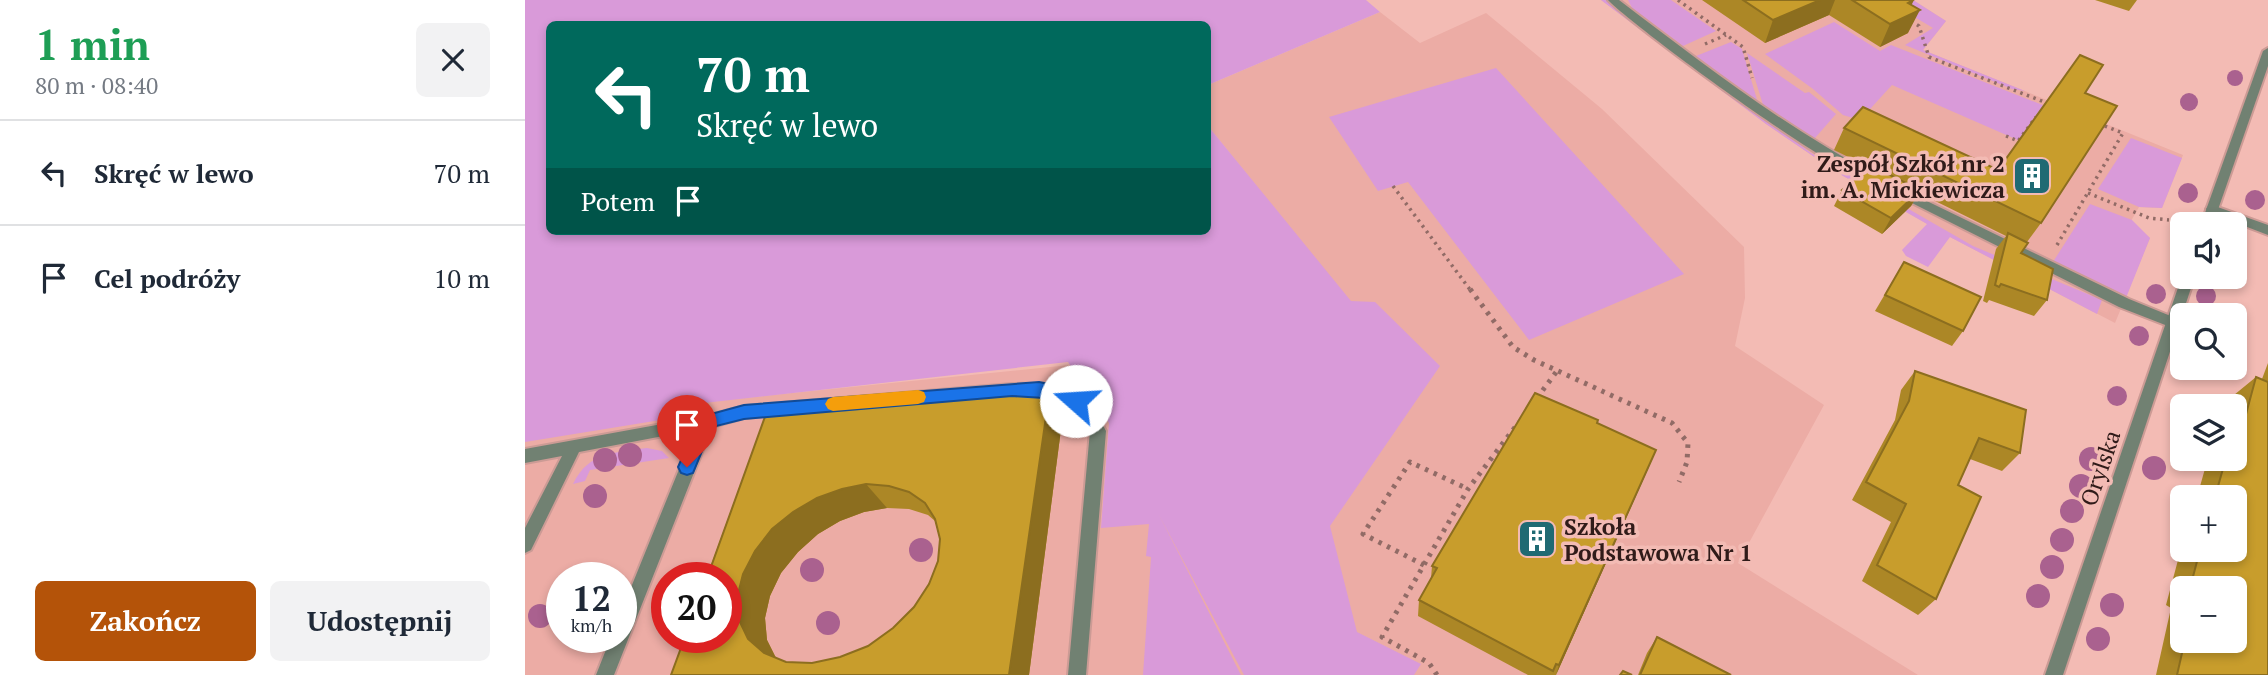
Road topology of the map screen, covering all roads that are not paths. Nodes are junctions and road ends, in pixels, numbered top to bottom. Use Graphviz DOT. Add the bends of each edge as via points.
graph roads {
  1 [pos="1613,0"];
  2 [pos="2268,51"];
  3 [pos="2212,209"];
  4 [pos="2211,212"];
  5 [pos="2268,230"];
  6 [pos="2170,322"];
  7 [pos="2170,332"];
  8 [pos="706,422"];
  9 [pos="574,447"];
  10 [pos="525,456"];
  11 [pos="525,545"];
  12 [pos="637,595"];
  13 [pos="614,653"];
  14 [pos="605,675"];
  15 [pos="1077,675"];
  16 [pos="2054,675"];
  1 -- 6 [label="street" via="1838,162"];
  2 -- 3 [label="street"];
  3 -- 4 [label="street"];
  3 -- 5 [label="street"];
  7 -- 16 [label="street, Orylska"];
  8 -- 9 [label="street"];
  8 -- 12 [label="street"];
  8 -- 15 [label="street" via="744,412 1039,389 1064,393 1088,409 1098,431"];
  9 -- 10 [label="street"];
  9 -- 11 [label="street"];
  13 -- 14 [label="street"];
}
